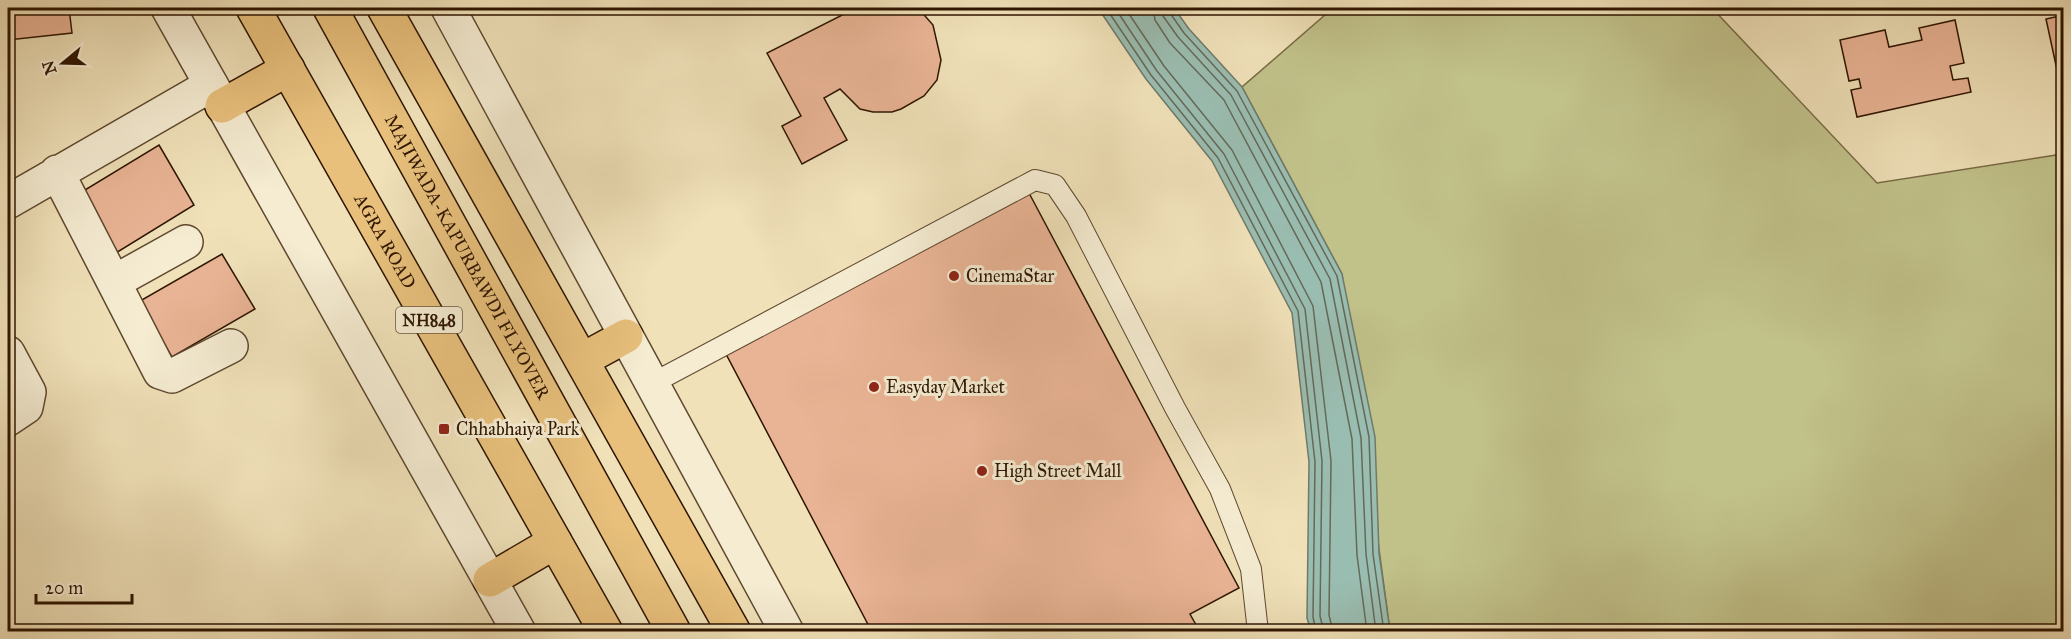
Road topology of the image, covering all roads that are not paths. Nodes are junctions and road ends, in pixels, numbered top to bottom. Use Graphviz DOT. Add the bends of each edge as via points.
graph roads {
  1 [pos="168,8"];
  2 [pos="253,8"];
  3 [pos="330,8"];
  4 [pos="384,8"];
  5 [pos="448,8"];
  6 [pos="288,69"];
  7 [pos="217,95"];
  8 [pos="57,172"];
  9 [pos="8,201"];
  10 [pos="186,242"];
  11 [pos="114,282"];
  12 [pos="626,336"];
  13 [pos="231,346"];
  14 [pos="8,353"];
  15 [pos="582,360"];
  16 [pos="653,383"];
  17 [pos="8,419"];
  18 [pos="555,543"];
  19 [pos="490,580"];
  20 [pos="519,632"];
  21 [pos="606,632"];
  22 [pos="674,632"];
  23 [pos="734,632"];
  24 [pos="787,632"];
  25 [pos="1258,632"];
  1 -- 7 [label="street"];
  2 -- 6 [label="highway, AGRA ROAD / NH848"];
  3 -- 22 [label="highway, MAJIWADA-KAPURBAWDI FLYOVER"];
  4 -- 15 [label="highway"];
  5 -- 12 [label="street"];
  6 -- 7 [label="highway"];
  6 -- 18 [label="highway, AGRA ROAD / NH848"];
  7 -- 8 [label="street"];
  7 -- 19 [label="street"];
  8 -- 9 [label="street"];
  8 -- 11 [label="street"];
  10 -- 11 [label="street"];
  11 -- 13 [label="street" via="160,372 172,376"];
  12 -- 15 [label="highway"];
  12 -- 16 [label="street"];
  14 -- 17 [label="street" via="29,392 26,407"];
  15 -- 23 [label="highway"];
  16 -- 24 [label="street"];
  16 -- 25 [label="lane" via="1035,180 1055,185 1076,216 1220,489 1251,569"];
  18 -- 19 [label="highway"];
  18 -- 21 [label="highway, AGRA ROAD / NH848"];
  19 -- 20 [label="street"];
}
